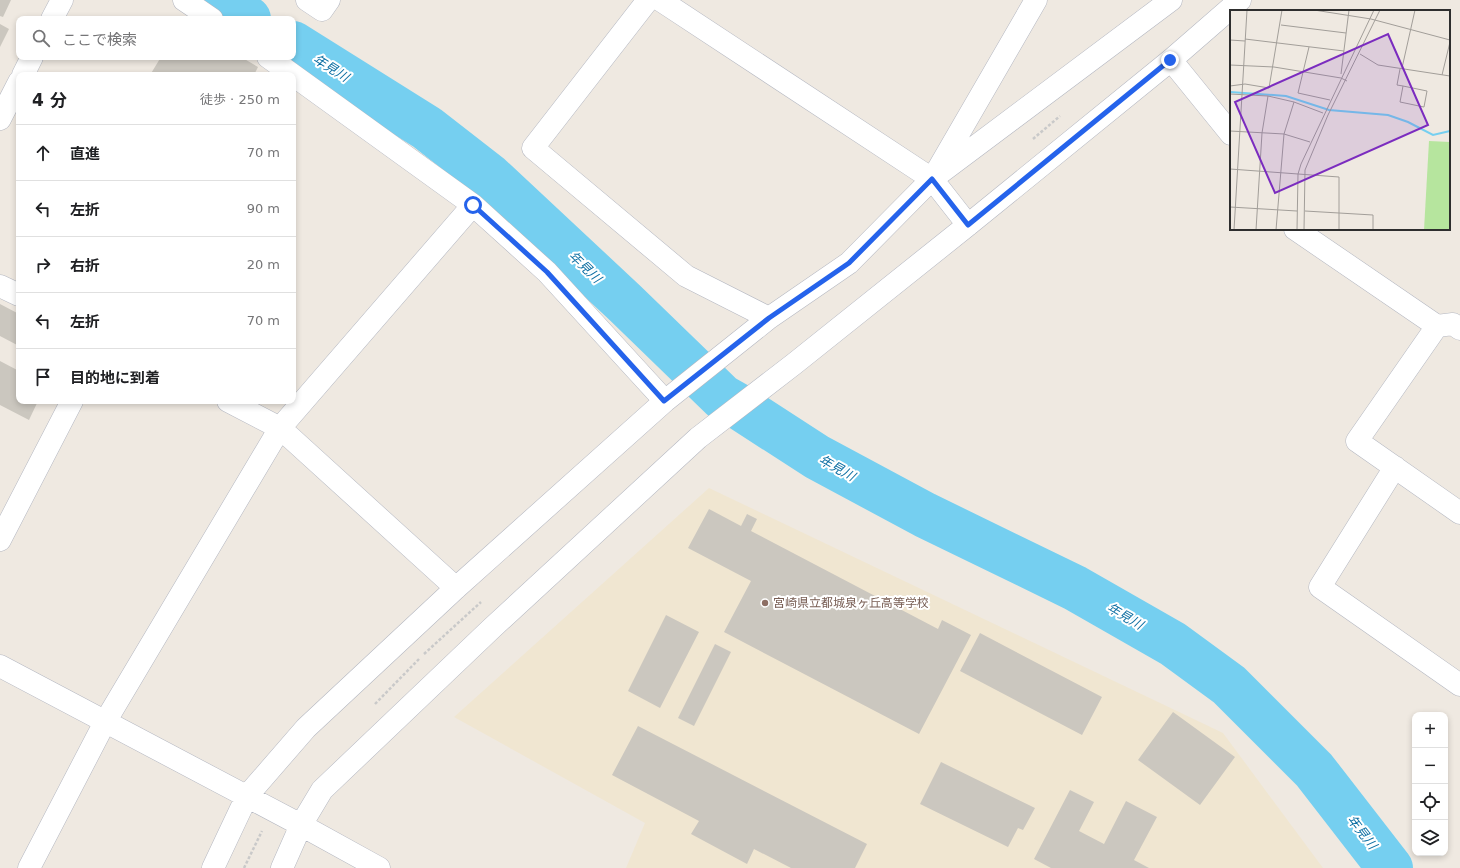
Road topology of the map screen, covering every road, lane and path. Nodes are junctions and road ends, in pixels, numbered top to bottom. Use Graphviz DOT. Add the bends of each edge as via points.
graph roads {
  1 [pos="62,0"];
  2 [pos="184,0"];
  3 [pos="306,0"];
  4 [pos="329,0"];
  5 [pos="648,0"];
  6 [pos="660,0"];
  7 [pos="1036,0"];
  8 [pos="1171,0"];
  9 [pos="1240,0"];
  10 [pos="54,16"];
  11 [pos="208,16"];
  12 [pos="30,60"];
  13 [pos="1170,60"];
  14 [pos="24,72"];
  15 [pos="296,80"];
  16 [pos="16,88"];
  17 [pos="1065,112"];
  18 [pos="0,118"];
  19 [pos="1230,133"];
  20 [pos="1028,142"];
  21 [pos="932,179"];
  22 [pos="473,205"];
  23 [pos="968,225"];
  24 [pos="1297,230"];
  25 [pos="0,286"];
  26 [pos="16,294"];
  27 [pos="764,322"];
  28 [pos="1452,324"];
  29 [pos="664,401"];
  30 [pos="70,404"];
  31 [pos="234,404"];
  32 [pos="280,428"];
  33 [pos="1395,467"];
  34 [pos="1460,512"];
  35 [pos="0,540"];
  36 [pos="456,588"];
  37 [pos="0,666"];
  38 [pos="1460,684"];
  39 [pos="105,722"];
  40 [pos="248,796"];
  41 [pos="301,825"];
  42 [pos="263,827"];
  43 [pos="29,868"];
  44 [pos="213,868"];
  45 [pos="244,868"];
  46 [pos="282,868"];
  47 [pos="379,868"];
  1 -- 10 [label="street"];
  2 -- 11 [label="street"];
  3 -- 4 [label="street" via="322,10"];
  5 -- 27 [label="street" via="533,148 686,276"];
  6 -- 21 [label="street"];
  7 -- 21 [label="street"];
  8 -- 21 [label="street"];
  9 -- 13 [label="street"];
  12 -- 14 [label="street"];
  13 -- 19 [label="street"];
  13 -- 23 [label="street"];
  15 -- 22 [label="street"];
  16 -- 18 [label="street"];
  17 -- 20 [label="path"];
  21 -- 23 [label="street"];
  21 -- 27 [label="street" via="849,263"];
  22 -- 29 [label="street" via="547,272"];
  22 -- 32 [label="street"];
  23 -- 41 [label="street" via="698,438 492,628 322,790"];
  24 -- 28 [label="street"];
  25 -- 26 [label="street"];
  27 -- 29 [label="street"];
  28 -- 33 [label="street" via="1357,441"];
  29 -- 36 [label="street"];
  30 -- 35 [label="street"];
  31 -- 32 [label="street"];
  32 -- 36 [label="street"];
  32 -- 39 [label="street"];
  33 -- 34 [label="street"];
  33 -- 38 [label="street" via="1320,587"];
  36 -- 40 [label="street" via="306,728"];
  37 -- 39 [label="street"];
  39 -- 40 [label="street"];
  39 -- 43 [label="street"];
  40 -- 41 [label="street"];
  40 -- 44 [label="street"];
  41 -- 46 [label="street"];
  41 -- 47 [label="street"];
  42 -- 45 [label="path"];
}
